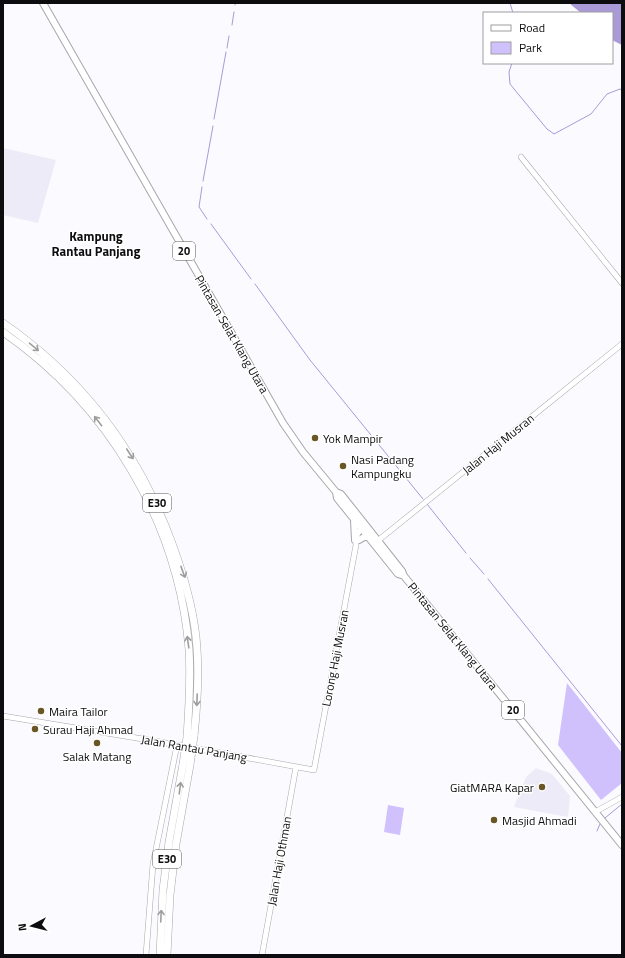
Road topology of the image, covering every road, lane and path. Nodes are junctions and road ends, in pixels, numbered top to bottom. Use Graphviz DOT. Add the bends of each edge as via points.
graph roads {
  1 [pos="43,3"];
  2 [pos="521,158"];
  3 [pos="622,283"];
  4 [pos="3,323"];
  5 [pos="3,332"];
  6 [pos="622,344"];
  7 [pos="336,492"];
  8 [pos="354,519"];
  9 [pos="365,528"];
  10 [pos="369,537"];
  11 [pos="357,542"];
  12 [pos="376,542"];
  13 [pos="3,716"];
  14 [pos="191,737"];
  15 [pos="177,745"];
  16 [pos="186,765"];
  17 [pos="296,767"];
  18 [pos="314,770"];
  19 [pos="622,797"];
  20 [pos="595,812"];
  21 [pos="622,845"];
  22 [pos="146,955"];
  23 [pos="160,955"];
  24 [pos="167,955"];
  25 [pos="262,955"];
  1 -- 7 [label="highway, Pintasan Selat Klang Utara / 20" via="283,424"];
  2 -- 3 [label="street"];
  4 -- 14 [label="highway, E30, one-way" via="53,362 90,400 122,442 154,497 185,578 193,614 197,649"];
  14 -- 5 [label="highway, E30, one-way" via="189,649 184,614 153,511 124,458 90,411 49,368"];
  6 -- 12 [label="street, Jalan Haji Musran"];
  7 -- 8 [label="highway, Pintasan Selat Klang Utara / 20" via="337,498"];
  7 -- 9 [label="highway, Pintasan Selat Klang Utara / 20" via="341,494"];
  8 -- 9 [label="highway, Pintasan Selat Klang Utara / 20"];
  8 -- 11 [label="highway"];
  9 -- 10 [label="highway, Pintasan Selat Klang Utara / 20"];
  9 -- 11 [label="street, Lorong Haji Musran"];
  9 -- 12 [label="highway, Pintasan Selat Klang Utara / 20"];
  10 -- 11 [label="highway"];
  10 -- 12 [label="highway, Pintasan Selat Klang Utara / 20"];
  11 -- 18 [label="street, Lorong Haji Musran"];
  12 -- 20 [label="highway, Pintasan Selat Klang Utara / 20"];
  13 -- 15 [label="street, Jalan Rantau Panjang"];
  14 -- 16 [label="highway, E30, bridge"];
  15 -- 17 [label="street, Jalan Rantau Panjang"];
  15 -- 22 [label="street" via="153,864"];
  23 -- 16 [label="highway, E30, one-way" via="163,890"];
  16 -- 24 [label="highway, E30" via="170,895"];
  17 -- 18 [label="street, Jalan Rantau Panjang"];
  17 -- 25 [label="street, Jalan Haji Othman"];
  19 -- 20 [label="street"];
  20 -- 21 [label="highway, Pintasan Selat Klang Utara / 20"];
}
